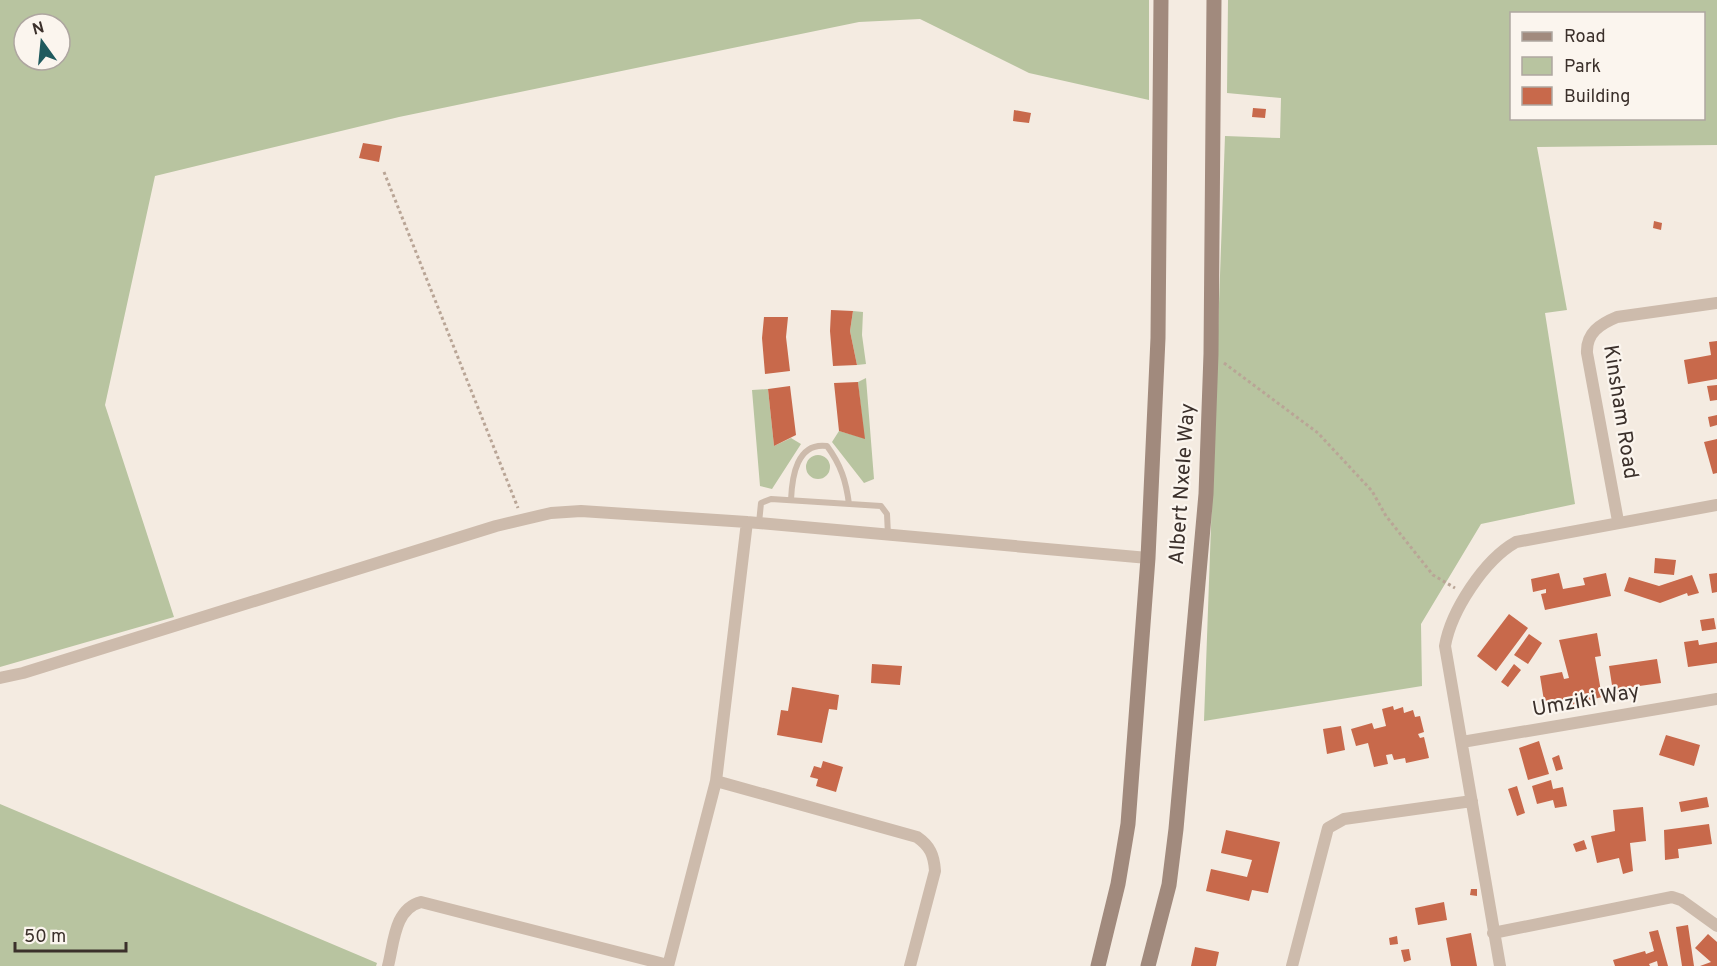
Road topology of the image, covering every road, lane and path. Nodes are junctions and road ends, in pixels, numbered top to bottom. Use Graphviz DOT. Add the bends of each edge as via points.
graph roads {
  1 [pos="1161,0"];
  2 [pos="1214,0"];
  3 [pos="384,172"];
  4 [pos="1717,303"];
  5 [pos="1211,354"];
  6 [pos="790,500"];
  7 [pos="849,504"];
  8 [pos="1717,505"];
  9 [pos="522,518"];
  10 [pos="1618,521"];
  11 [pos="753,522"];
  12 [pos="888,535"];
  13 [pos="1148,558"];
  14 [pos="1467,596"];
  15 [pos="0,678"];
  16 [pos="1717,699"];
  17 [pos="1462,742"];
  18 [pos="716,781"];
  19 [pos="1472,801"];
  20 [pos="1717,926"];
  21 [pos="1494,933"];
  22 [pos="668,965"];
  23 [pos="388,966"];
  24 [pos="910,966"];
  25 [pos="1098,966"];
  26 [pos="1148,966"];
  27 [pos="1292,966"];
  28 [pos="1500,966"];
  1 -- 13 [label="main road, Albert Nxele Way" via="1158,338"];
  2 -- 5 [label="main road, Albert Nxele Way"];
  3 -- 9 [label="path"];
  4 -- 10 [label="street, Kinsham Road" via="1617,317 1604,322 1590,335 1587,354"];
  5 -- 14 [label="path" via="1318,433 1372,491 1386,516 1433,575"];
  5 -- 26 [label="main road, Albert Nxele Way" via="1206,494 1183,770 1169,885"];
  6 -- 7 [label="lane"];
  6 -- 7 [label="lane" via="792,478 799,462 807,449 816,444 827,446 836,458 845,477"];
  6 -- 11 [label="lane" via="760,503"];
  7 -- 12 [label="lane" via="881,506 887,514"];
  8 -- 10 [label="street"];
  9 -- 11 [label="street" via="581,511"];
  9 -- 15 [label="street"];
  10 -- 14 [label="street" via="1516,542 1495,557"];
  11 -- 12 [label="street"];
  11 -- 18 [label="street"];
  12 -- 13 [label="street"];
  13 -- 25 [label="main road, Albert Nxele Way" via="1128,824"];
  14 -- 17 [label="street" via="1448,626 1445,646"];
  16 -- 17 [label="street, Umziki Way"];
  17 -- 19 [label="street"];
  18 -- 22 [label="street"];
  18 -- 24 [label="street" via="925,842 935,871"];
  19 -- 21 [label="street"];
  19 -- 27 [label="street" via="1332,824"];
  20 -- 21 [label="street" via="1672,897"];
  21 -- 28 [label="street"];
  22 -- 23 [label="street" via="421,902 405,910 400,918"];
}
